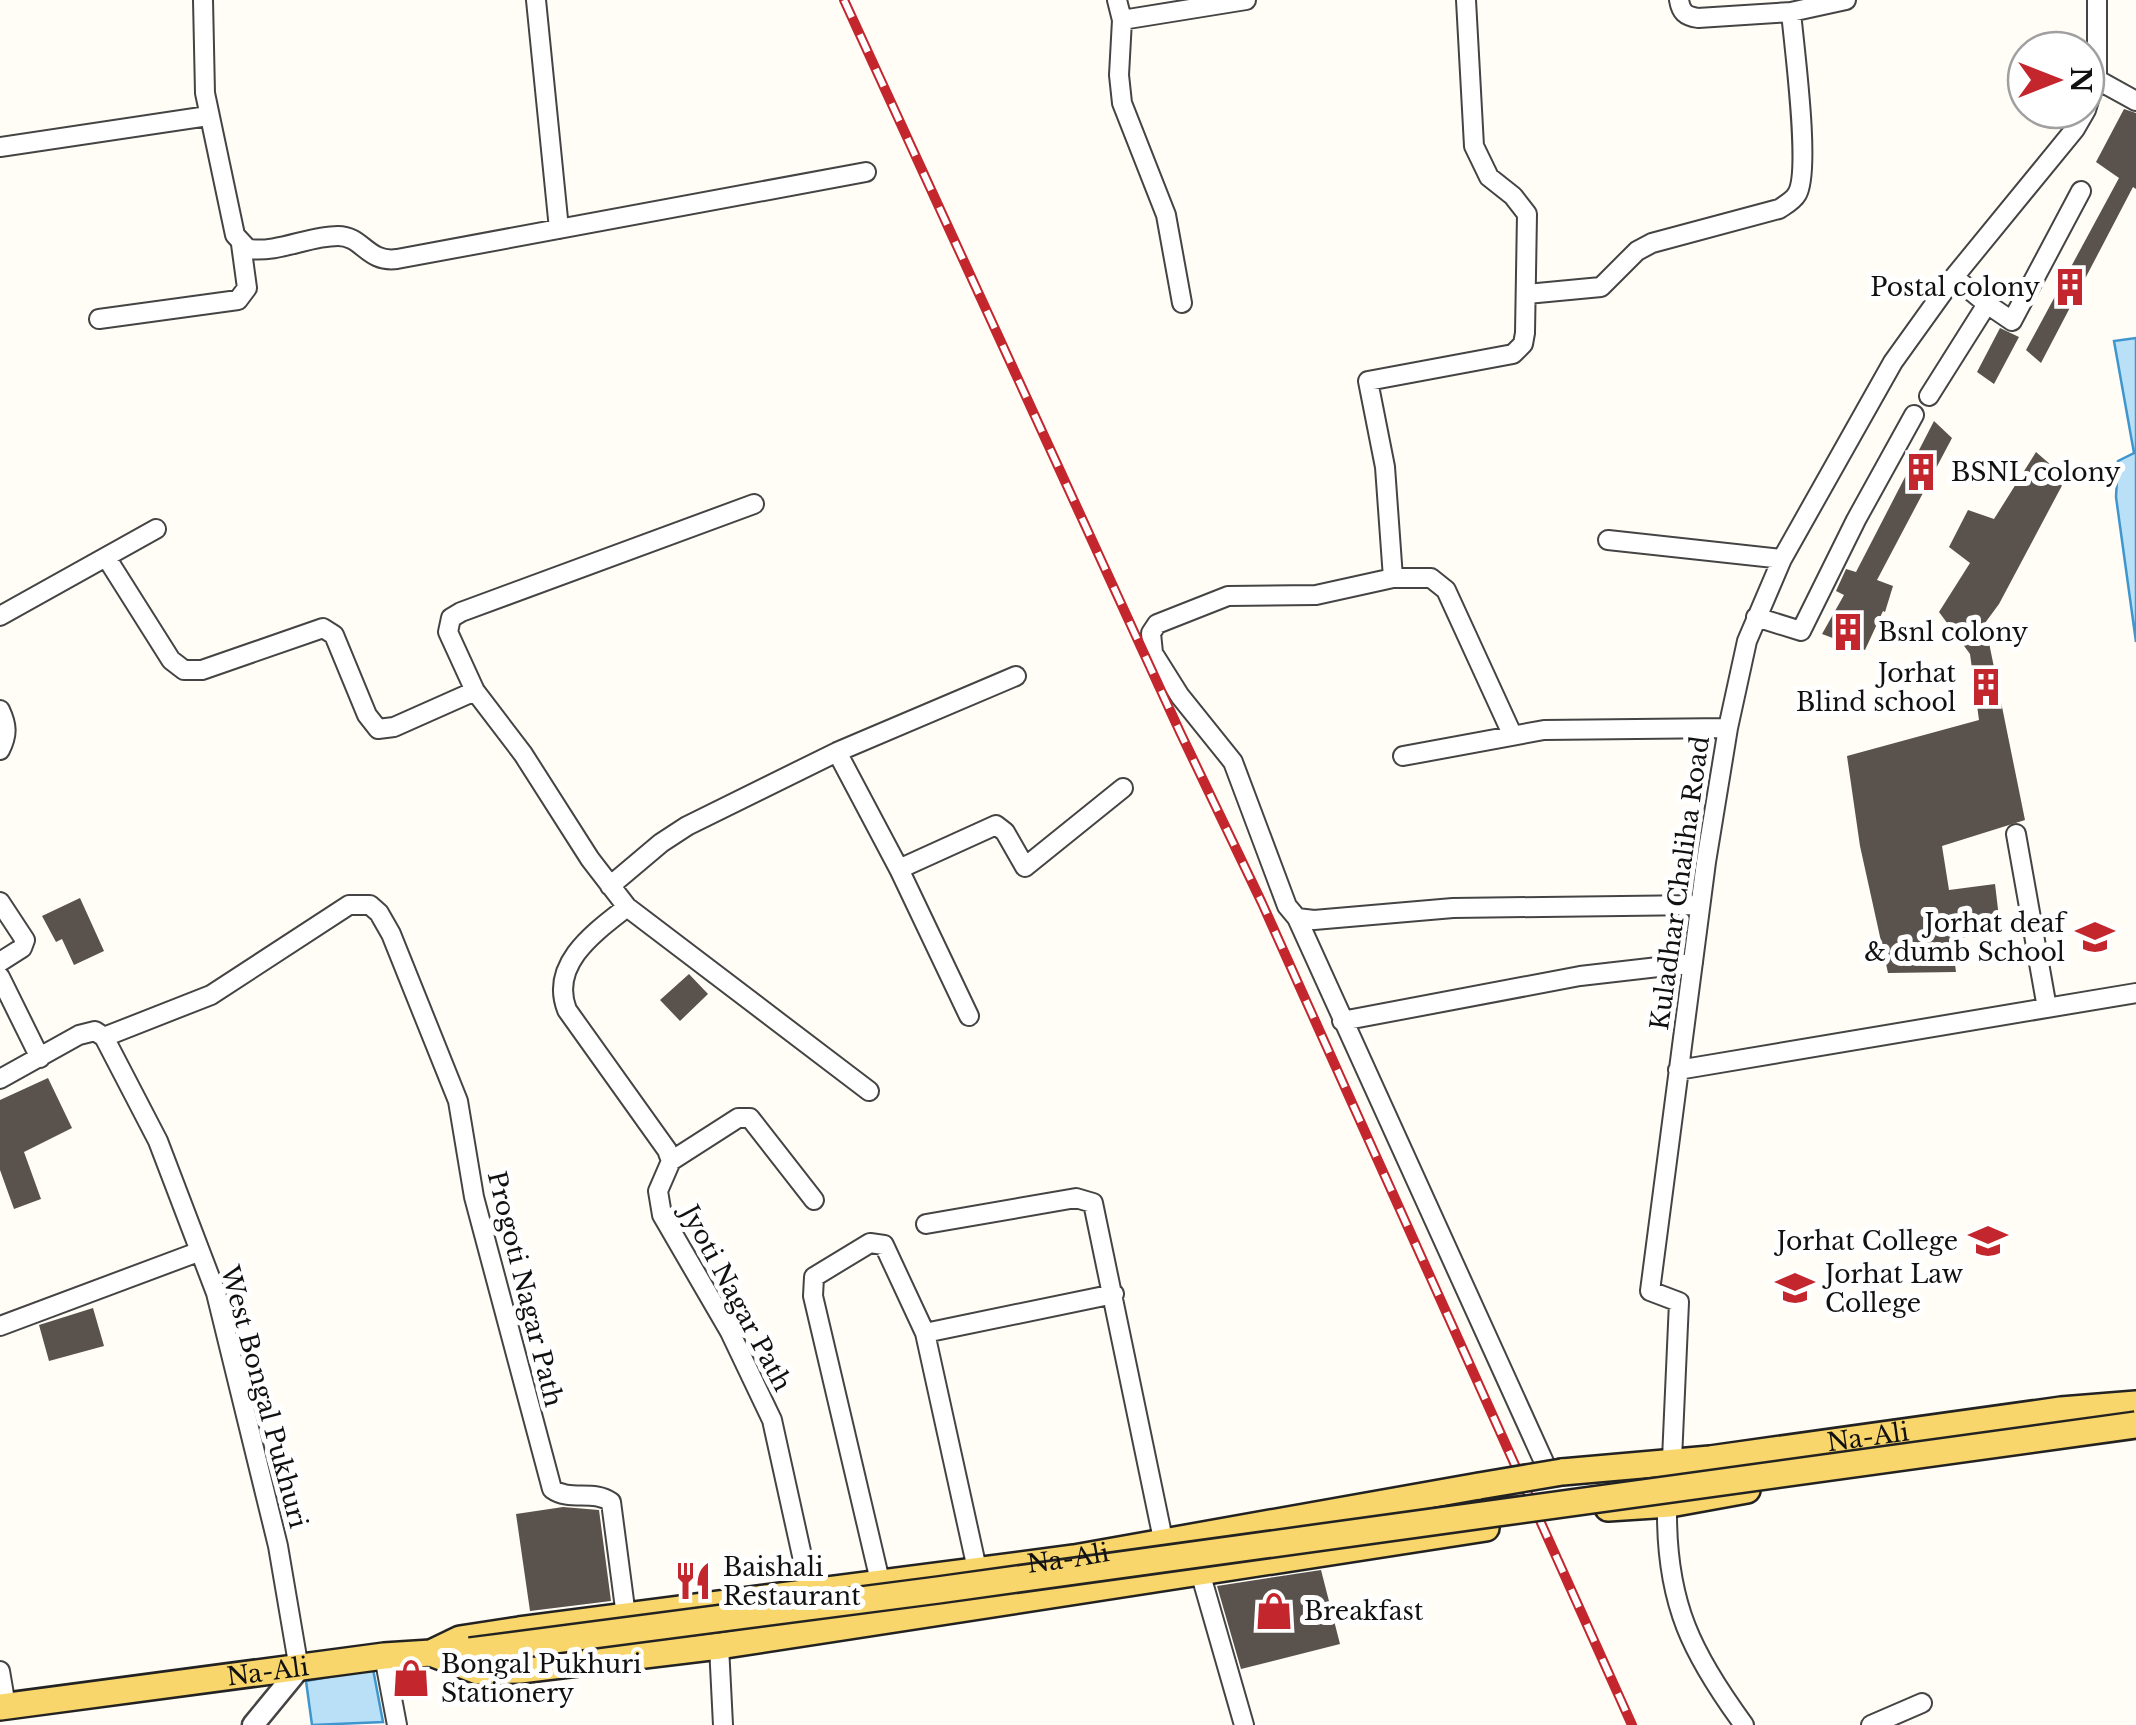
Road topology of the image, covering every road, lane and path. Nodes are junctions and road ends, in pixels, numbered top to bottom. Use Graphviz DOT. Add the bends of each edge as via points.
graph roads {
  1 [pos="203,0"];
  2 [pos="536,0"];
  3 [pos="1116,0"];
  4 [pos="1246,0"];
  5 [pos="1466,0"];
  6 [pos="1678,0"];
  7 [pos="1846,0"];
  8 [pos="2097,0"];
  9 [pos="1791,12"];
  10 [pos="1122,20"];
  11 [pos="2097,30"];
  12 [pos="2106,84"];
  13 [pos="2136,101"];
  14 [pos="208,116"];
  15 [pos="2074,130"];
  16 [pos="0,147"];
  17 [pos="866,172"];
  18 [pos="2081,192"];
  19 [pos="559,229"];
  20 [pos="241,244"];
  21 [pos="1954,276"];
  22 [pos="1528,294"];
  23 [pos="1182,303"];
  24 [pos="1987,304"];
  25 [pos="99,319"];
  26 [pos="1929,396"];
  27 [pos="1914,415"];
  28 [pos="754,504"];
  29 [pos="156,529"];
  30 [pos="1608,540"];
  31 [pos="106,556"];
  32 [pos="1782,559"];
  33 [pos="1393,578"];
  34 [pos="0,616"];
  35 [pos="1756,617"];
  36 [pos="1016,676"];
  37 [pos="475,690"];
  38 [pos="0,710"];
  39 [pos="1728,728"];
  40 [pos="1512,734"];
  41 [pos="0,750"];
  42 [pos="837,752"];
  43 [pos="1403,756"];
  44 [pos="1122,788"];
  45 [pos="2016,834"];
  46 [pos="898,868"];
  47 [pos="610,886"];
  48 [pos="0,902"];
  49 [pos="1700,905"];
  50 [pos="627,907"];
  51 [pos="1297,918"];
  52 [pos="0,962"];
  53 [pos="1693,964"];
  54 [pos="0,977"];
  55 [pos="2136,992"];
  56 [pos="2047,1008"];
  57 [pos="969,1016"];
  58 [pos="1342,1020"];
  59 [pos="104,1038"];
  60 [pos="40,1058"];
  61 [pos="1678,1070"];
  62 [pos="0,1079"];
  63 [pos="869,1090"];
  64 [pos="671,1161"];
  65 [pos="814,1200"];
  66 [pos="926,1224"];
  67 [pos="198,1252"];
  68 [pos="1114,1294"];
  69 [pos="0,1326"];
  70 [pos="925,1333"];
  71 [pos="2136,1404"];
  72 [pos="2136,1424"];
  73 [pos="2136,1437"];
  74 [pos="1670,1461"];
  75 [pos="1556,1473"];
  76 [pos="1670,1504"];
  77 [pos="1164,1544"];
  78 [pos="977,1569"];
  79 [pos="1200,1572"];
  80 [pos="880,1580"];
  81 [pos="810,1592"];
  82 [pos="626,1616"];
  83 [pos="719,1646"];
  84 [pos="430,1653"];
  85 [pos="384,1656"];
  86 [pos="299,1669"];
  87 [pos="0,1671"];
  88 [pos="1922,1703"];
  89 [pos="3,1706"];
  90 [pos="252,1725"];
  91 [pos="397,1725"];
  92 [pos="722,1725"];
  93 [pos="1244,1725"];
  94 [pos="1744,1725"];
  95 [pos="1871,1725"];
  1 -- 14 [label="street"];
  2 -- 19 [label="street"];
  3 -- 10 [label="street"];
  4 -- 10 [label="street"];
  5 -- 22 [label="street" via="1474,146 1488,177 1528,214"];
  6 -- 9 [label="street" via="1680,10 1698,18"];
  7 -- 9 [label="street"];
  8 -- 11 [label="street, Kuladhar Chaliha Road"];
  9 -- 22 [label="street" via="1802,164 1791,202 1652,242 1601,286"];
  10 -- 23 [label="street" via="1122,103 1166,215"];
  12 -- 13 [label="street"];
  14 -- 16 [label="street"];
  14 -- 20 [label="street"];
  15 -- 21 [label="street, Kuladhar Chaliha Road"];
  17 -- 19 [label="street"];
  18 -- 24 [label="street" via="2012,321"];
  19 -- 20 [label="street" via="387,260 344,236 257,250"];
  20 -- 25 [label="street" via="247,288 238,300"];
  21 -- 24 [label="street"];
  21 -- 32 [label="street, Kuladhar Chaliha Road" via="1884,377"];
  22 -- 33 [label="street" via="1523,344 1512,354 1368,381 1385,467"];
  24 -- 26 [label="street"];
  27 -- 35 [label="street" via="1802,631"];
  28 -- 37 [label="street" via="451,618 448,632"];
  29 -- 31 [label="street"];
  30 -- 32 [label="street"];
  31 -- 34 [label="street"];
  31 -- 37 [label="street" via="171,660 184,670 202,670 322,628 334,635 378,729"];
  32 -- 35 [label="street, Kuladhar Chaliha Road"];
  33 -- 40 [label="street" via="1431,578 1446,590"];
  33 -- 51 [label="street" via="1316,595 1228,596 1156,624 1150,633 1152,653 1233,762"];
  35 -- 39 [label="street, Kuladhar Chaliha Road"];
  36 -- 42 [label="street"];
  37 -- 47 [label="street"];
  38 -- 41 [label="street" via="6,738"];
  39 -- 40 [label="street"];
  39 -- 49 [label="street, Kuladhar Chaliha Road"];
  40 -- 43 [label="street"];
  42 -- 46 [label="street"];
  42 -- 47 [label="street" via="687,826"];
  44 -- 46 [label="street" via="1025,867 996,825"];
  45 -- 56 [label="street"];
  46 -- 57 [label="street"];
  47 -- 50 [label="street"];
  48 -- 52 [label="street" via="25,940"];
  49 -- 51 [label="street"];
  49 -- 53 [label="street, Kuladhar Chaliha Road"];
  50 -- 63 [label="street"];
  50 -- 64 [label="street" via="580,949 561,980 562,997"];
  51 -- 58 [label="street"];
  53 -- 58 [label="street" via="1563,979"];
  53 -- 61 [label="street, Kuladhar Chaliha Road"];
  54 -- 60 [label="street"];
  55 -- 56 [label="street"];
  56 -- 61 [label="street"];
  58 -- 75 [label="street"];
  59 -- 60 [label="street" via="79,1035"];
  59 -- 67 [label="street, West Bongal Pukhuri" via="158,1142"];
  59 -- 82 [label="street, Progoti Nagar Path" via="211,994 348,905 378,912 455,1091 474,1197 552,1489 611,1502"];
  60 -- 62 [label="street"];
  61 -- 74 [label="street, Kuladhar Chaliha Road" via="1650,1292 1679,1302"];
  64 -- 65 [label="street" via="738,1118 750,1118"];
  64 -- 81 [label="street, Jyoti Nagar Path" via="658,1191 662,1215 772,1420"];
  66 -- 68 [label="street" via="1086,1198 1096,1212"];
  67 -- 69 [label="street"];
  67 -- 86 [label="street, West Bongal Pukhuri" via="216,1293 278,1546"];
  68 -- 70 [label="street"];
  68 -- 77 [label="street"];
  70 -- 78 [label="street"];
  70 -- 80 [label="street" via="884,1245 870,1243 814,1278"];
  71 -- 74 [label="main road, Na-Ali"];
  72 -- 84 [label="main road, bridge" via="957,1588"];
  73 -- 76 [label="main road"];
  74 -- 75 [label="main road, Na-Ali"];
  74 -- 76 [label="street, Kuladhar Chaliha Road"];
  75 -- 77 [label="main road, Na-Ali, bridge"];
  76 -- 79 [label="main road"];
  76 -- 94 [label="street, Kuladhar Chaliha Road" via="1668,1563 1678,1612 1713,1683"];
  77 -- 78 [label="main road, Na-Ali"];
  78 -- 80 [label="main road, Na-Ali"];
  79 -- 83 [label="main road"];
  79 -- 93 [label="street"];
  80 -- 81 [label="main road, Na-Ali"];
  81 -- 82 [label="main road, Na-Ali"];
  82 -- 84 [label="main road, Na-Ali" via="460,1639"];
  83 -- 84 [label="main road" via="493,1672"];
  83 -- 92 [label="street"];
  84 -- 85 [label="main road, Na-Ali"];
  85 -- 86 [label="main road, Na-Ali"];
  85 -- 91 [label="street"];
  86 -- 89 [label="main road, Na-Ali"];
  86 -- 90 [label="street"];
  87 -- 89 [label="street"];
  88 -- 95 [label="street"];
}
